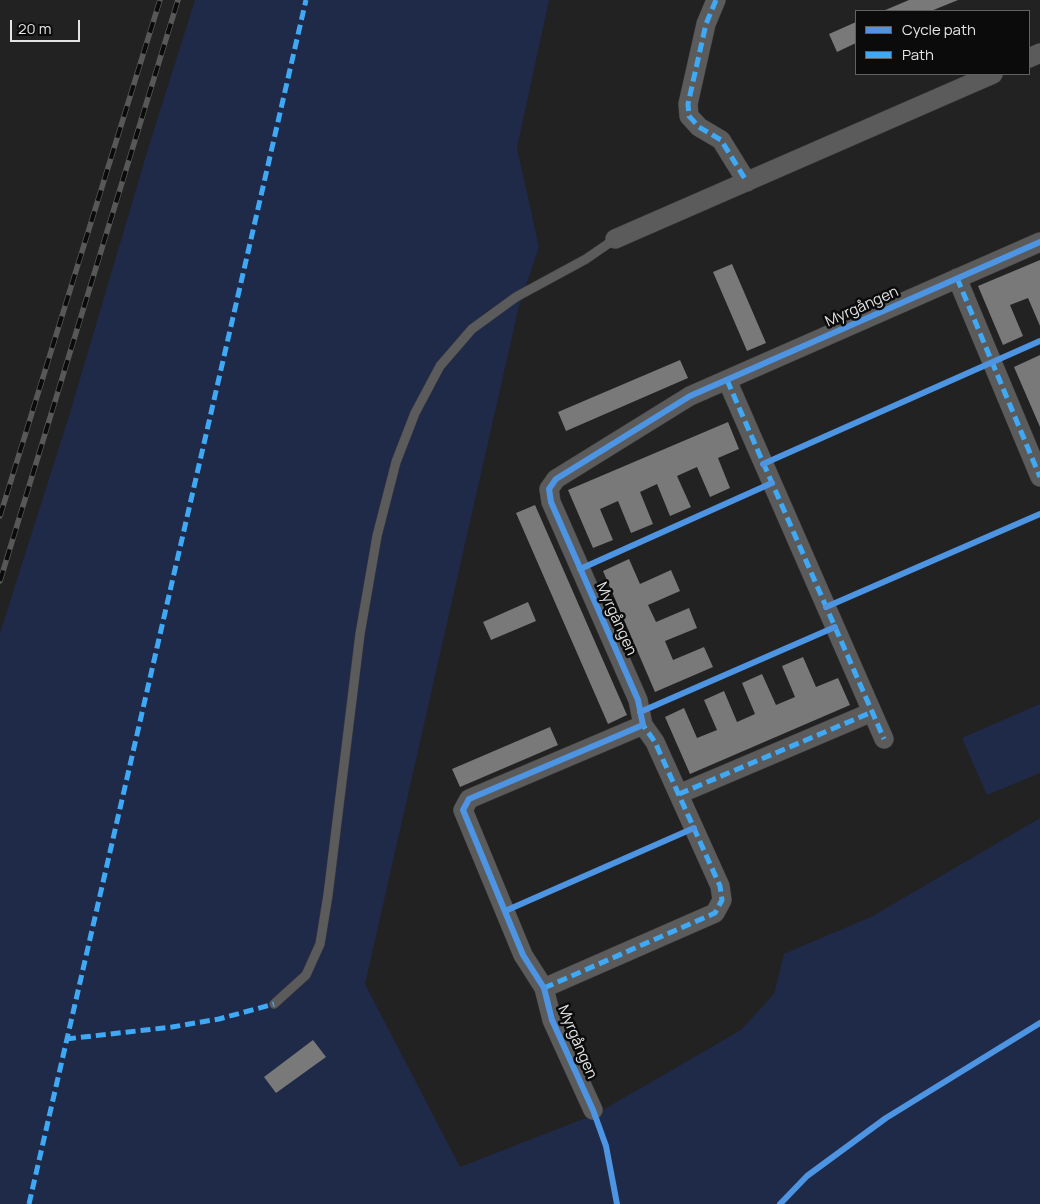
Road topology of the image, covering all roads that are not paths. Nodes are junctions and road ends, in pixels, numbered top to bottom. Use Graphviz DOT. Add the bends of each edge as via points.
graph roads {
  1 [pos="716,0"];
  2 [pos="991,75"];
  3 [pos="747,182"];
  4 [pos="615,239"];
  5 [pos="1040,242"];
  6 [pos="957,278"];
  7 [pos="727,380"];
  8 [pos="1040,477"];
  9 [pos="872,712"];
  10 [pos="643,725"];
  11 [pos="884,739"];
  12 [pos="678,794"];
  13 [pos="544,988"];
  14 [pos="274,1004"];
  15 [pos="594,1110"];
  1 -- 3 [label="street" via="706,24 688,104 689,116 699,127 721,140"];
  2 -- 3 [label="street"];
  3 -- 4 [label="street"];
  4 -- 14 [label="lane" via="586,259 516,297 472,329 440,366 415,413 396,462 377,536 360,634 320,944 306,975"];
  5 -- 6 [label="street, Myrgången"];
  6 -- 7 [label="street, Myrgången"];
  6 -- 8 [label="street"];
  7 -- 9 [label="street"];
  7 -- 10 [label="street, Myrgången" via="690,396 556,478 549,489 550,502 638,700"];
  9 -- 11 [label="street"];
  9 -- 12 [label="street"];
  10 -- 12 [label="street, Myrgången" via="655,742"];
  10 -- 13 [label="street, Myrgången" via="469,798 463,810 523,955"];
  12 -- 13 [label="street, Myrgången" via="720,886 722,900 715,913"];
  13 -- 15 [label="street, Myrgången" via="552,1020"];
}
